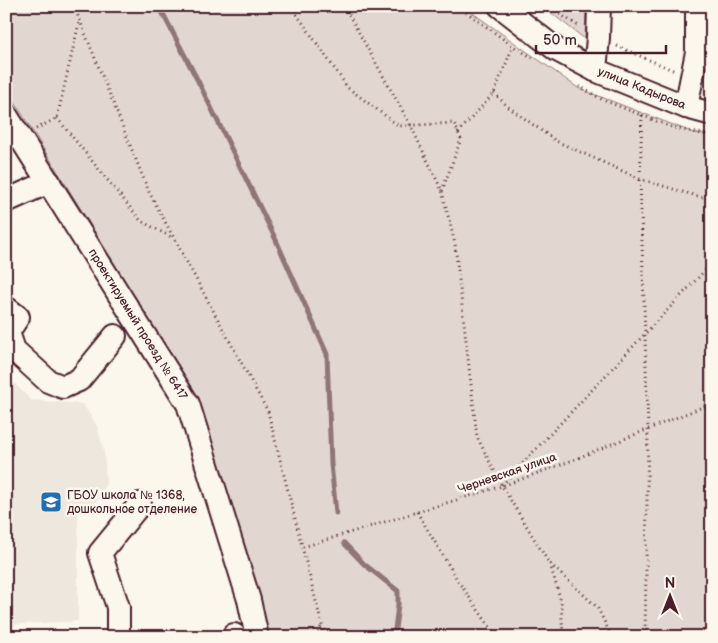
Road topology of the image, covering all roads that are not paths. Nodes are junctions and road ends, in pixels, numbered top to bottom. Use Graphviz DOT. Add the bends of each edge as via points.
graph roads {
  1 [pos="500,6"];
  2 [pos="599,6"];
  3 [pos="697,6"];
  4 [pos="594,70"];
  5 [pos="699,73"];
  6 [pos="686,107"];
  7 [pos="712,114"];
  8 [pos="6,115"];
  9 [pos="49,182"];
  10 [pos="6,201"];
  11 [pos="6,308"];
  12 [pos="115,336"];
  13 [pos="140,504"];
  14 [pos="118,637"];
  15 [pos="257,637"];
  1 -- 4 [label="street, улица Кадырова" via="557,50"];
  2 -- 4 [label="street"];
  3 -- 5 [label="street"];
  4 -- 6 [label="street, улица Кадырова"];
  5 -- 6 [label="street"];
  6 -- 7 [label="street, улица Кадырова"];
  8 -- 9 [label="street, проектируемый проезд № 6417"];
  9 -- 10 [label="street"];
  9 -- 15 [label="street, проектируемый проезд № 6417" via="188,404 249,600"];
  11 -- 12 [label="street" via="18,317 8,332 14,350 48,381 62,387 79,380"];
  13 -- 14 [label="street" via="100,554 118,607"];
}
